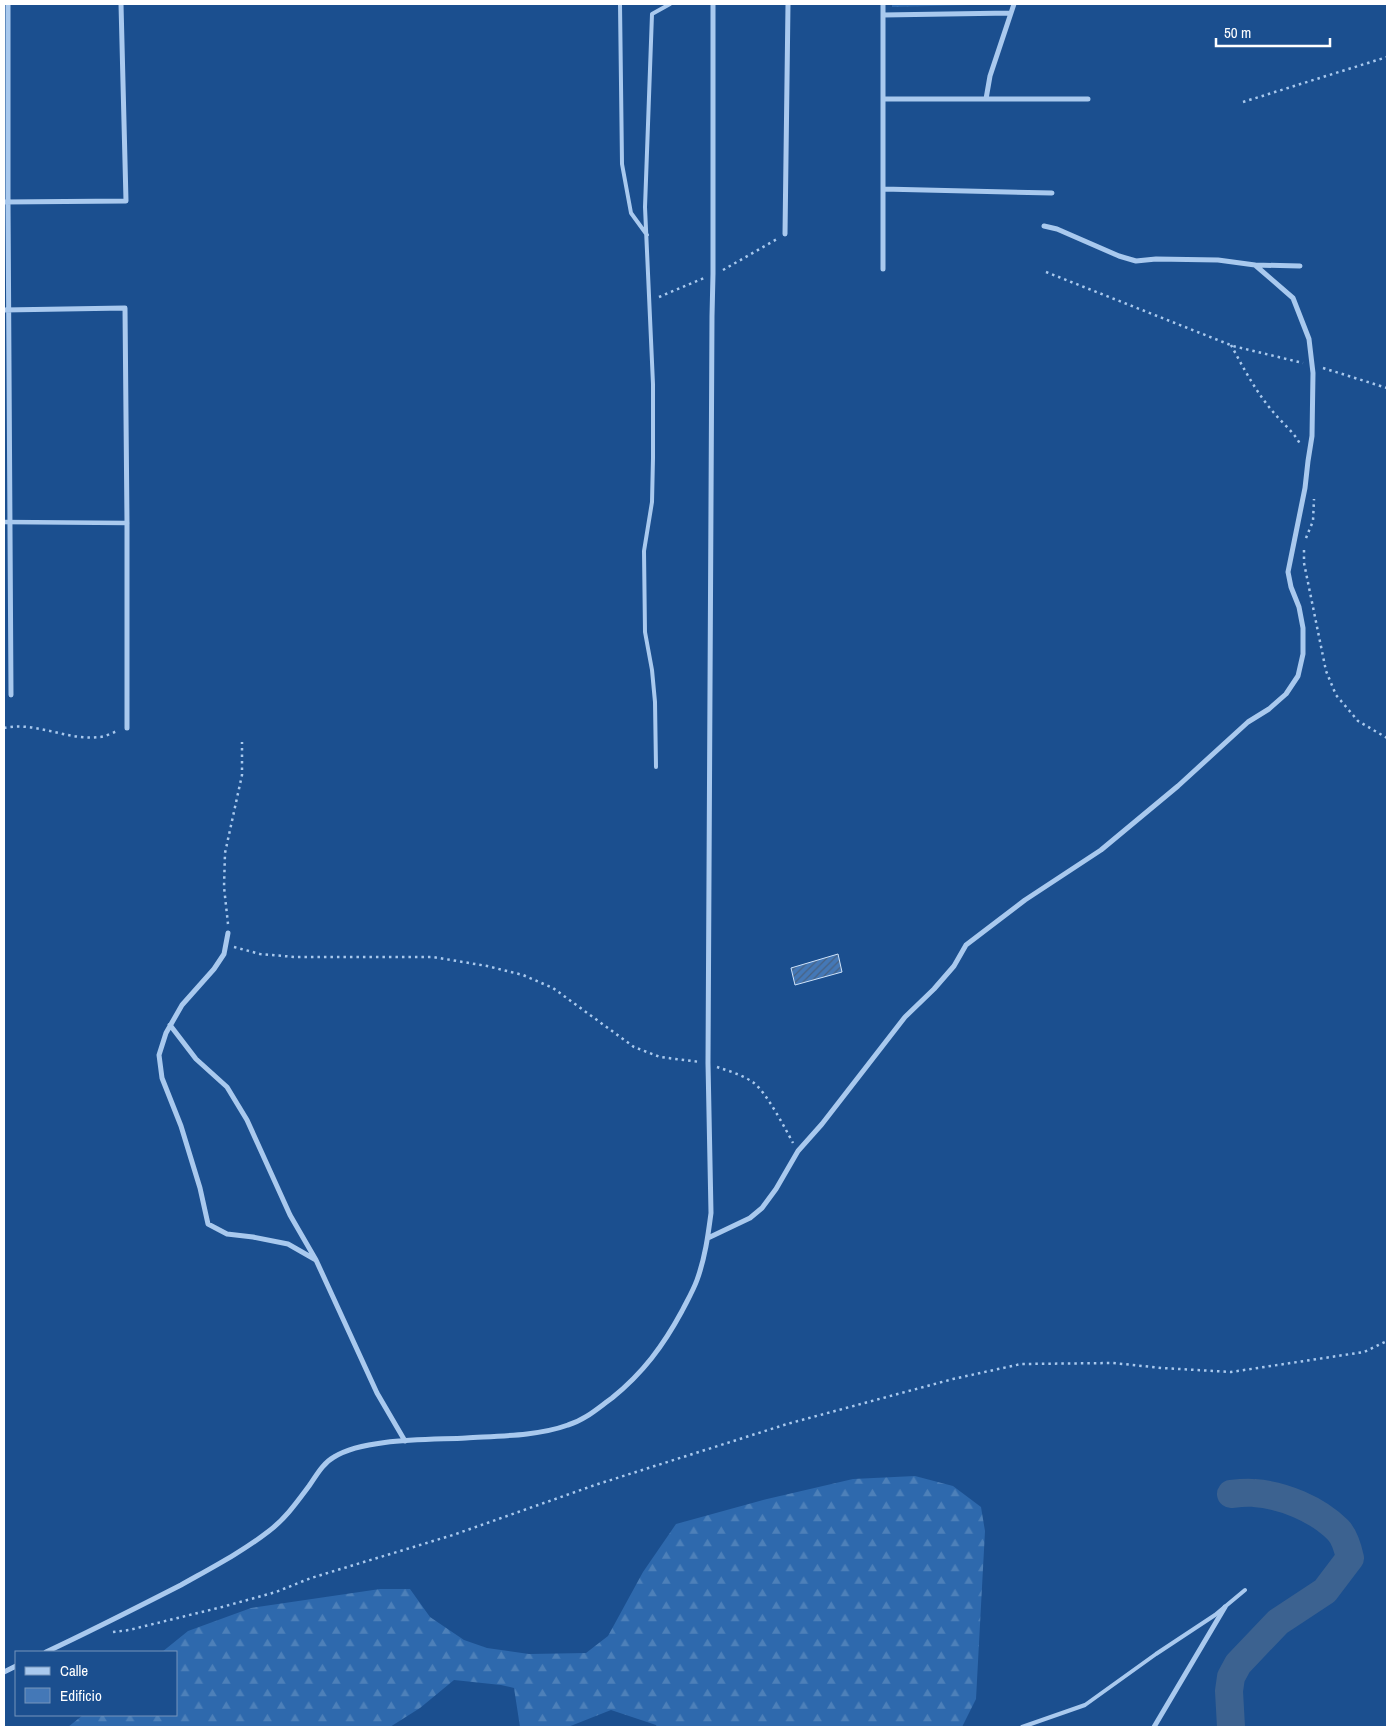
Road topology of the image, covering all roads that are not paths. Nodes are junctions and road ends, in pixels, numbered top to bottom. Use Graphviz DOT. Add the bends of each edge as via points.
graph roads {
  1 [pos="8,4"];
  2 [pos="121,4"];
  3 [pos="620,4"];
  4 [pos="670,4"];
  5 [pos="713,4"];
  6 [pos="788,4"];
  7 [pos="883,4"];
  8 [pos="1014,4"];
  9 [pos="1011,13"];
  10 [pos="883,15"];
  11 [pos="883,99"];
  12 [pos="986,99"];
  13 [pos="1088,99"];
  14 [pos="883,189"];
  15 [pos="1052,194"];
  16 [pos="6,202"];
  17 [pos="1044,226"];
  18 [pos="785,234"];
  19 [pos="647,235"];
  20 [pos="1255,265"];
  21 [pos="1300,266"];
  22 [pos="883,269"];
  23 [pos="6,310"];
  24 [pos="4,522"];
  25 [pos="10,522"];
  26 [pos="127,523"];
  27 [pos="11,695"];
  28 [pos="127,728"];
  29 [pos="656,767"];
  30 [pos="228,933"];
  31 [pos="170,1025"];
  32 [pos="708,1238"];
  33 [pos="316,1260"];
  34 [pos="405,1441"];
  35 [pos="1245,1590"];
  36 [pos="1224,1607"];
  37 [pos="48,1651"];
  38 [pos="1022,1727"];
  39 [pos="1154,1727"];
  1 -- 16 [label="street"];
  2 -- 16 [label="street" via="126,201"];
  3 -- 19 [label="lane" via="622,164 631,213"];
  4 -- 19 [label="lane" via="652,14 645,207"];
  5 -- 32 [label="street" via="708,1064 711,1213"];
  6 -- 18 [label="street"];
  7 -- 10 [label="street"];
  8 -- 9 [label="street"];
  9 -- 10 [label="street"];
  9 -- 12 [label="street" via="990,76"];
  10 -- 11 [label="street"];
  11 -- 12 [label="street"];
  11 -- 14 [label="street"];
  12 -- 13 [label="street"];
  14 -- 15 [label="street"];
  14 -- 22 [label="street"];
  16 -- 23 [label="street"];
  17 -- 20 [label="street" via="1136,261 1218,260"];
  19 -- 29 [label="lane" via="653,458 652,502 644,552 645,632 655,702"];
  20 -- 21 [label="street"];
  20 -- 32 [label="street" via="1293,298 1309,339 1312,365 1312,436 1288,572 1303,628 1303,654 1298,676 1286,694 1248,722 1101,850 966,944 954,966 905,1017 798,1152 762,1208 750,1218"];
  23 -- 25 [label="street"];
  23 -- 26 [label="street" via="125,308"];
  24 -- 25 [label="street"];
  25 -- 26 [label="street"];
  25 -- 27 [label="street"];
  26 -- 28 [label="street"];
  30 -- 31 [label="street" via="224,954 182,1005"];
  31 -- 33 [label="street" via="196,1059 227,1087 290,1215"];
  31 -- 33 [label="street" via="159,1055 162,1078 200,1188 208,1224 227,1234 288,1244"];
  32 -- 34 [label="street" via="697,1282 669,1334 645,1368 628,1385 585,1417 549,1430"];
  33 -- 34 [label="street" via="377,1393"];
  34 -- 37 [label="street" via="362,1447 333,1457 278,1524 253,1544 119,1618"];
  35 -- 36 [label="lane"];
  36 -- 38 [label="lane" via="1084,1705"];
  36 -- 39 [label="street"];
}
